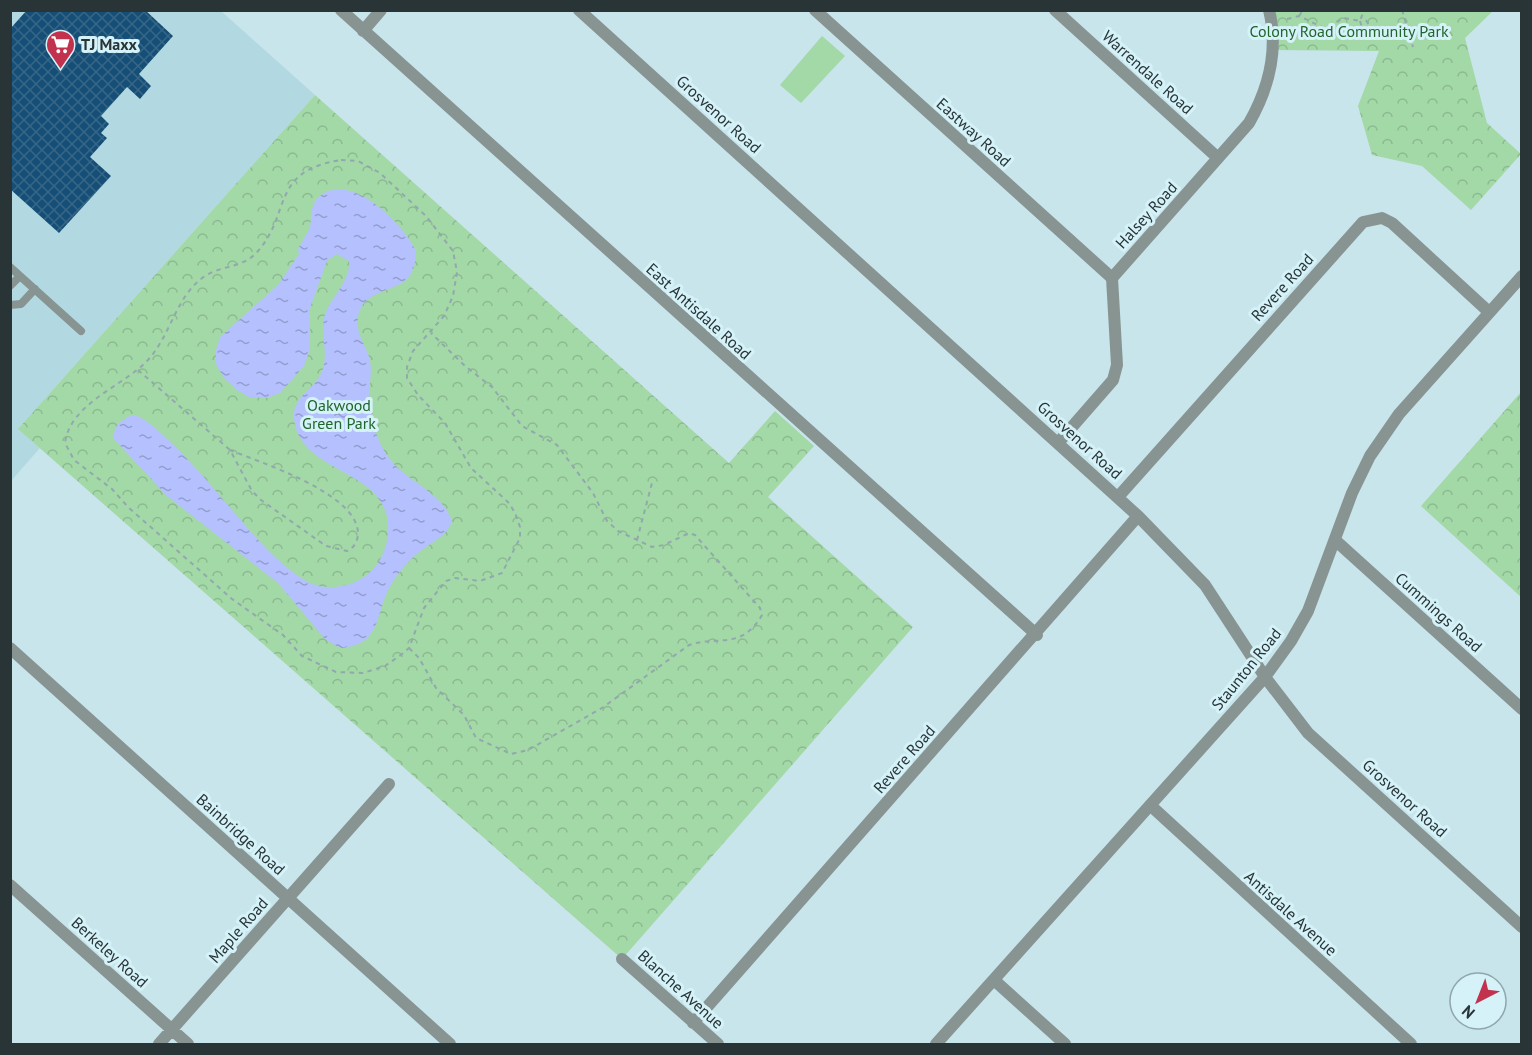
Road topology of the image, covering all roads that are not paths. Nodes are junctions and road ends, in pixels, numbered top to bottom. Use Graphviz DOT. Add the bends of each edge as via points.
graph roads {
  1 [pos="341,10"];
  2 [pos="381,10"];
  3 [pos="579,10"];
  4 [pos="815,10"];
  5 [pos="1055,10"];
  6 [pos="1269,10"];
  7 [pos="363,31"];
  8 [pos="1218,158"];
  9 [pos="14,272"];
  10 [pos="1521,276"];
  11 [pos="1112,278"];
  12 [pos="10,286"];
  13 [pos="35,289"];
  14 [pos="10,305"];
  15 [pos="1489,312"];
  16 [pos="81,331"];
  17 [pos="1058,443"];
  18 [pos="1118,497"];
  19 [pos="1138,516"];
  20 [pos="1335,540"];
  21 [pos="1036,634"];
  22 [pos="10,648"];
  23 [pos="1265,677"];
  24 [pos="1521,709"];
  25 [pos="389,784"];
  26 [pos="1149,805"];
  27 [pos="10,885"];
  28 [pos="288,898"];
  29 [pos="1521,927"];
  30 [pos="622,959"];
  31 [pos="994,980"];
  32 [pos="693,1023"];
  33 [pos="172,1031"];
  34 [pos="159,1044"];
  35 [pos="188,1044"];
  36 [pos="450,1044"];
  37 [pos="718,1044"];
  38 [pos="936,1044"];
  39 [pos="1065,1044"];
  40 [pos="1411,1044"];
  1 -- 7 [label="street, East Antisdale Road"];
  2 -- 7 [label="street"];
  3 -- 17 [label="street, Grosvenor Road"];
  4 -- 11 [label="street, Eastway Road"];
  5 -- 8 [label="street, Warrendale Road"];
  6 -- 8 [label="street, Halsey Road" via="1274,39 1267,86 1249,123"];
  7 -- 21 [label="street, East Antisdale Road"];
  8 -- 11 [label="street, Halsey Road"];
  9 -- 12 [label="lane"];
  9 -- 13 [label="lane"];
  10 -- 15 [label="street, Staunton Road"];
  11 -- 17 [label="street" via="1117,364 1113,380"];
  13 -- 14 [label="lane" via="21,304"];
  13 -- 16 [label="lane"];
  15 -- 18 [label="street, Revere Road" via="1392,223 1382,218 1363,222"];
  15 -- 20 [label="street, Staunton Road" via="1399,414 1370,456"];
  17 -- 18 [label="street, Grosvenor Road"];
  18 -- 19 [label="street, Grosvenor Road"];
  19 -- 21 [label="street, Revere Road"];
  19 -- 23 [label="street, Grosvenor Road" via="1204,585"];
  20 -- 23 [label="street, Staunton Road" via="1308,611"];
  20 -- 24 [label="street, Cummings Road"];
  21 -- 32 [label="street, Revere Road"];
  22 -- 28 [label="street, Bainbridge Road"];
  23 -- 26 [label="street, Staunton Road"];
  23 -- 29 [label="street, Grosvenor Road" via="1308,733"];
  25 -- 28 [label="street, Maple Road"];
  26 -- 31 [label="street, Staunton Road"];
  26 -- 40 [label="street, Antisdale Avenue"];
  27 -- 33 [label="street, Berkeley Road"];
  28 -- 33 [label="street, Maple Road"];
  28 -- 36 [label="street, Bainbridge Road"];
  30 -- 32 [label="street, Blanche Avenue"];
  31 -- 38 [label="street, Staunton Road"];
  31 -- 39 [label="street"];
  32 -- 37 [label="street, Blanche Avenue"];
  33 -- 34 [label="street, Maple Road"];
  33 -- 35 [label="street, Berkeley Road"];
}
